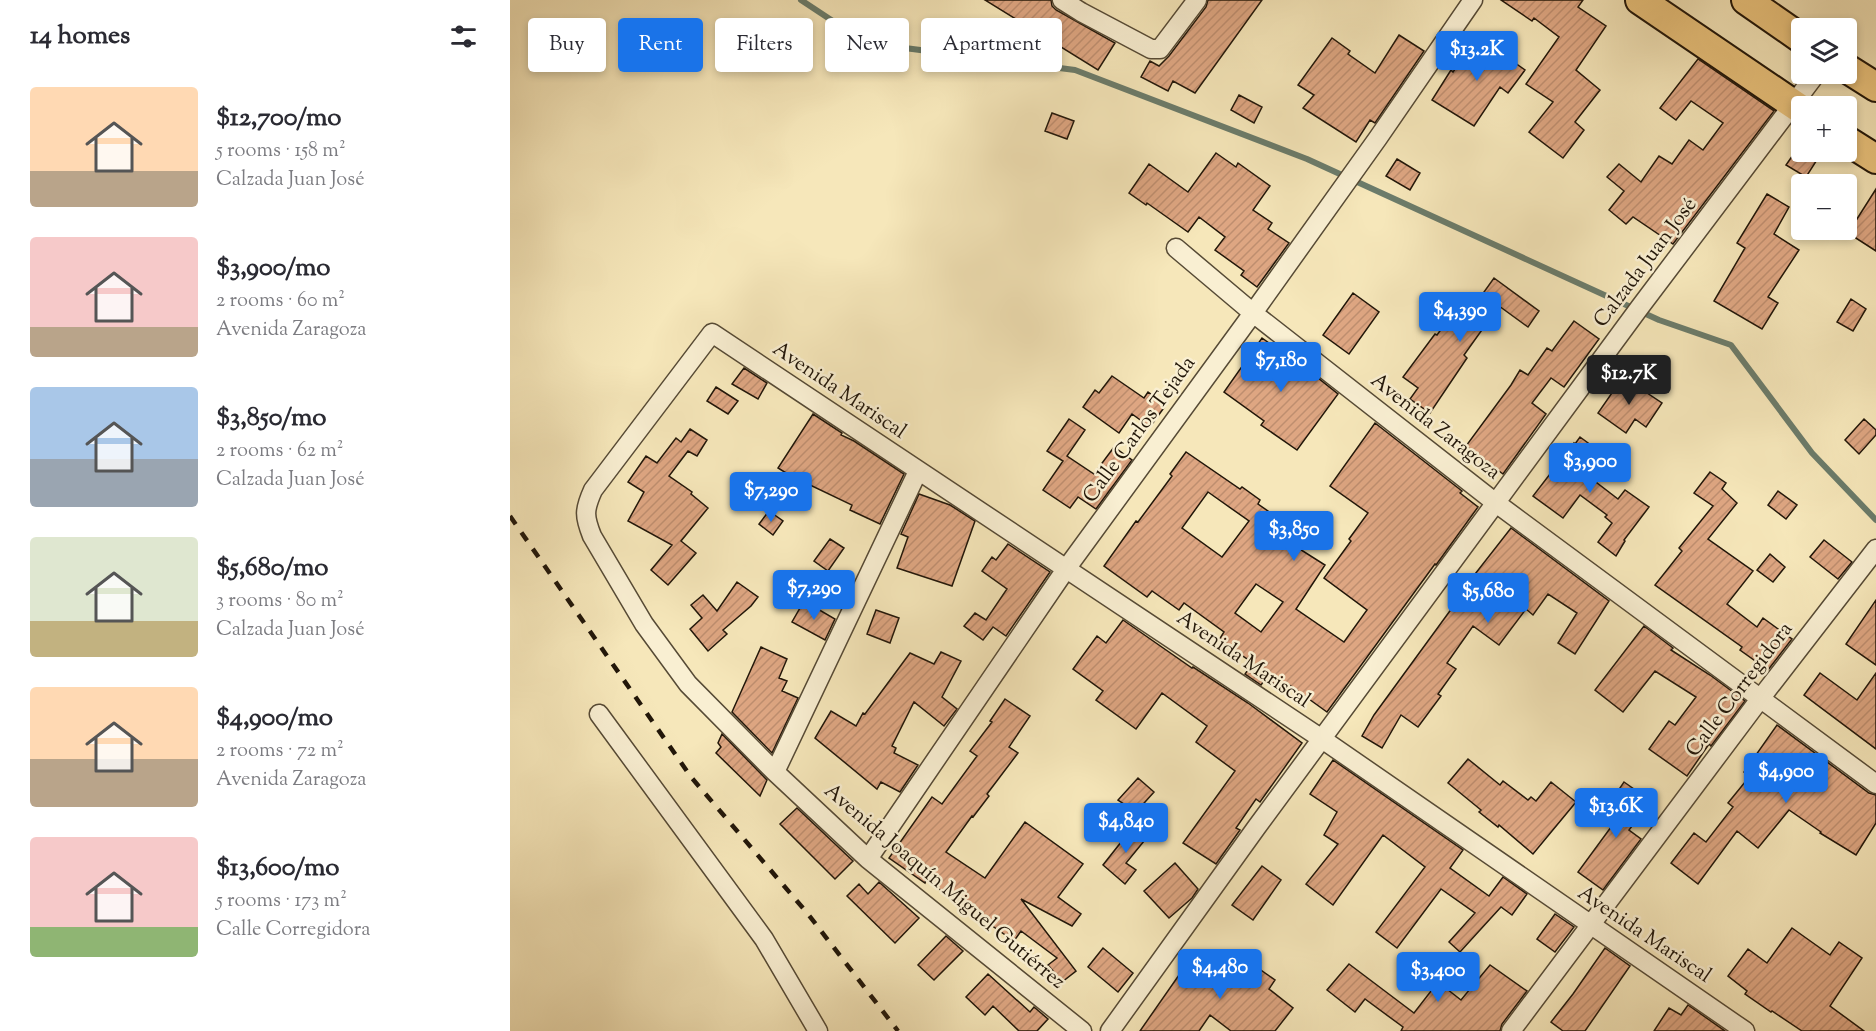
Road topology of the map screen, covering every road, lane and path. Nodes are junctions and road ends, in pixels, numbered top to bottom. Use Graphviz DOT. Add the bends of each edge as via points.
graph roads {
  1 [pos="1062,0"];
  2 [pos="1197,0"];
  3 [pos="1473,0"];
  4 [pos="1640,0"];
  5 [pos="1746,0"];
  6 [pos="1791,31"];
  7 [pos="1857,75"];
  8 [pos="1876,87"];
  9 [pos="1791,103"];
  10 [pos="1791,117"];
  11 [pos="1857,147"];
  12 [pos="1876,159"];
  13 [pos="1176,248"];
  14 [pos="1253,313"];
  15 [pos="918,471"];
  16 [pos="1496,502"];
  17 [pos="586,520"];
  18 [pos="1876,549"];
  19 [pos="1066,569"];
  20 [pos="1760,699"];
  21 [pos="598,714"];
  22 [pos="1322,739"];
  23 [pos="775,772"];
  24 [pos="1876,784"];
  25 [pos="868,859"];
  26 [pos="1590,926"];
  27 [pos="818,1031"];
  28 [pos="1082,1031"];
  29 [pos="1110,1031"];
  30 [pos="1511,1031"];
  31 [pos="1745,1031"];
  1 -- 2 [label="street" via="1151,49 1160,50"];
  3 -- 14 [label="street, Calle Carlos Tejada"];
  4 -- 9 [label="main road"];
  5 -- 6 [label="main road"];
  7 -- 8 [label="main road"];
  10 -- 16 [label="street, Calzada Juan José" via="1640,307"];
  11 -- 12 [label="main road"];
  13 -- 14 [label="street, Avenida Zaragoza"];
  14 -- 16 [label="street, Avenida Zaragoza"];
  14 -- 19 [label="street, Calle Carlos Tejada"];
  15 -- 17 [label="street, Avenida Mariscal" via="712,333 593,490 585,507"];
  15 -- 19 [label="street, Avenida Mariscal"];
  15 -- 23 [label="street"];
  16 -- 20 [label="street, Avenida Zaragoza"];
  16 -- 22 [label="street, Calzada Juan José"];
  17 -- 23 [label="street, Avenida Joaquín Miguel Gutiérrez" via="644,624 688,684"];
  18 -- 20 [label="street, Calle Corregidora"];
  19 -- 22 [label="street, Avenida Mariscal"];
  19 -- 25 [label="street, Calle Carlos Tejada"];
  20 -- 24 [label="street, Avenida Zaragoza"];
  20 -- 26 [label="street, Calle Corregidora"];
  21 -- 27 [label="street" via="764,939"];
  22 -- 26 [label="street, Avenida Mariscal"];
  22 -- 29 [label="street, Calzada Juan José"];
  23 -- 25 [label="street, Avenida Joaquín Miguel Gutiérrez"];
  25 -- 28 [label="street, Avenida Joaquín Miguel Gutiérrez"];
  26 -- 30 [label="street, Calle Corregidora"];
  26 -- 31 [label="street, Avenida Mariscal"];
}
